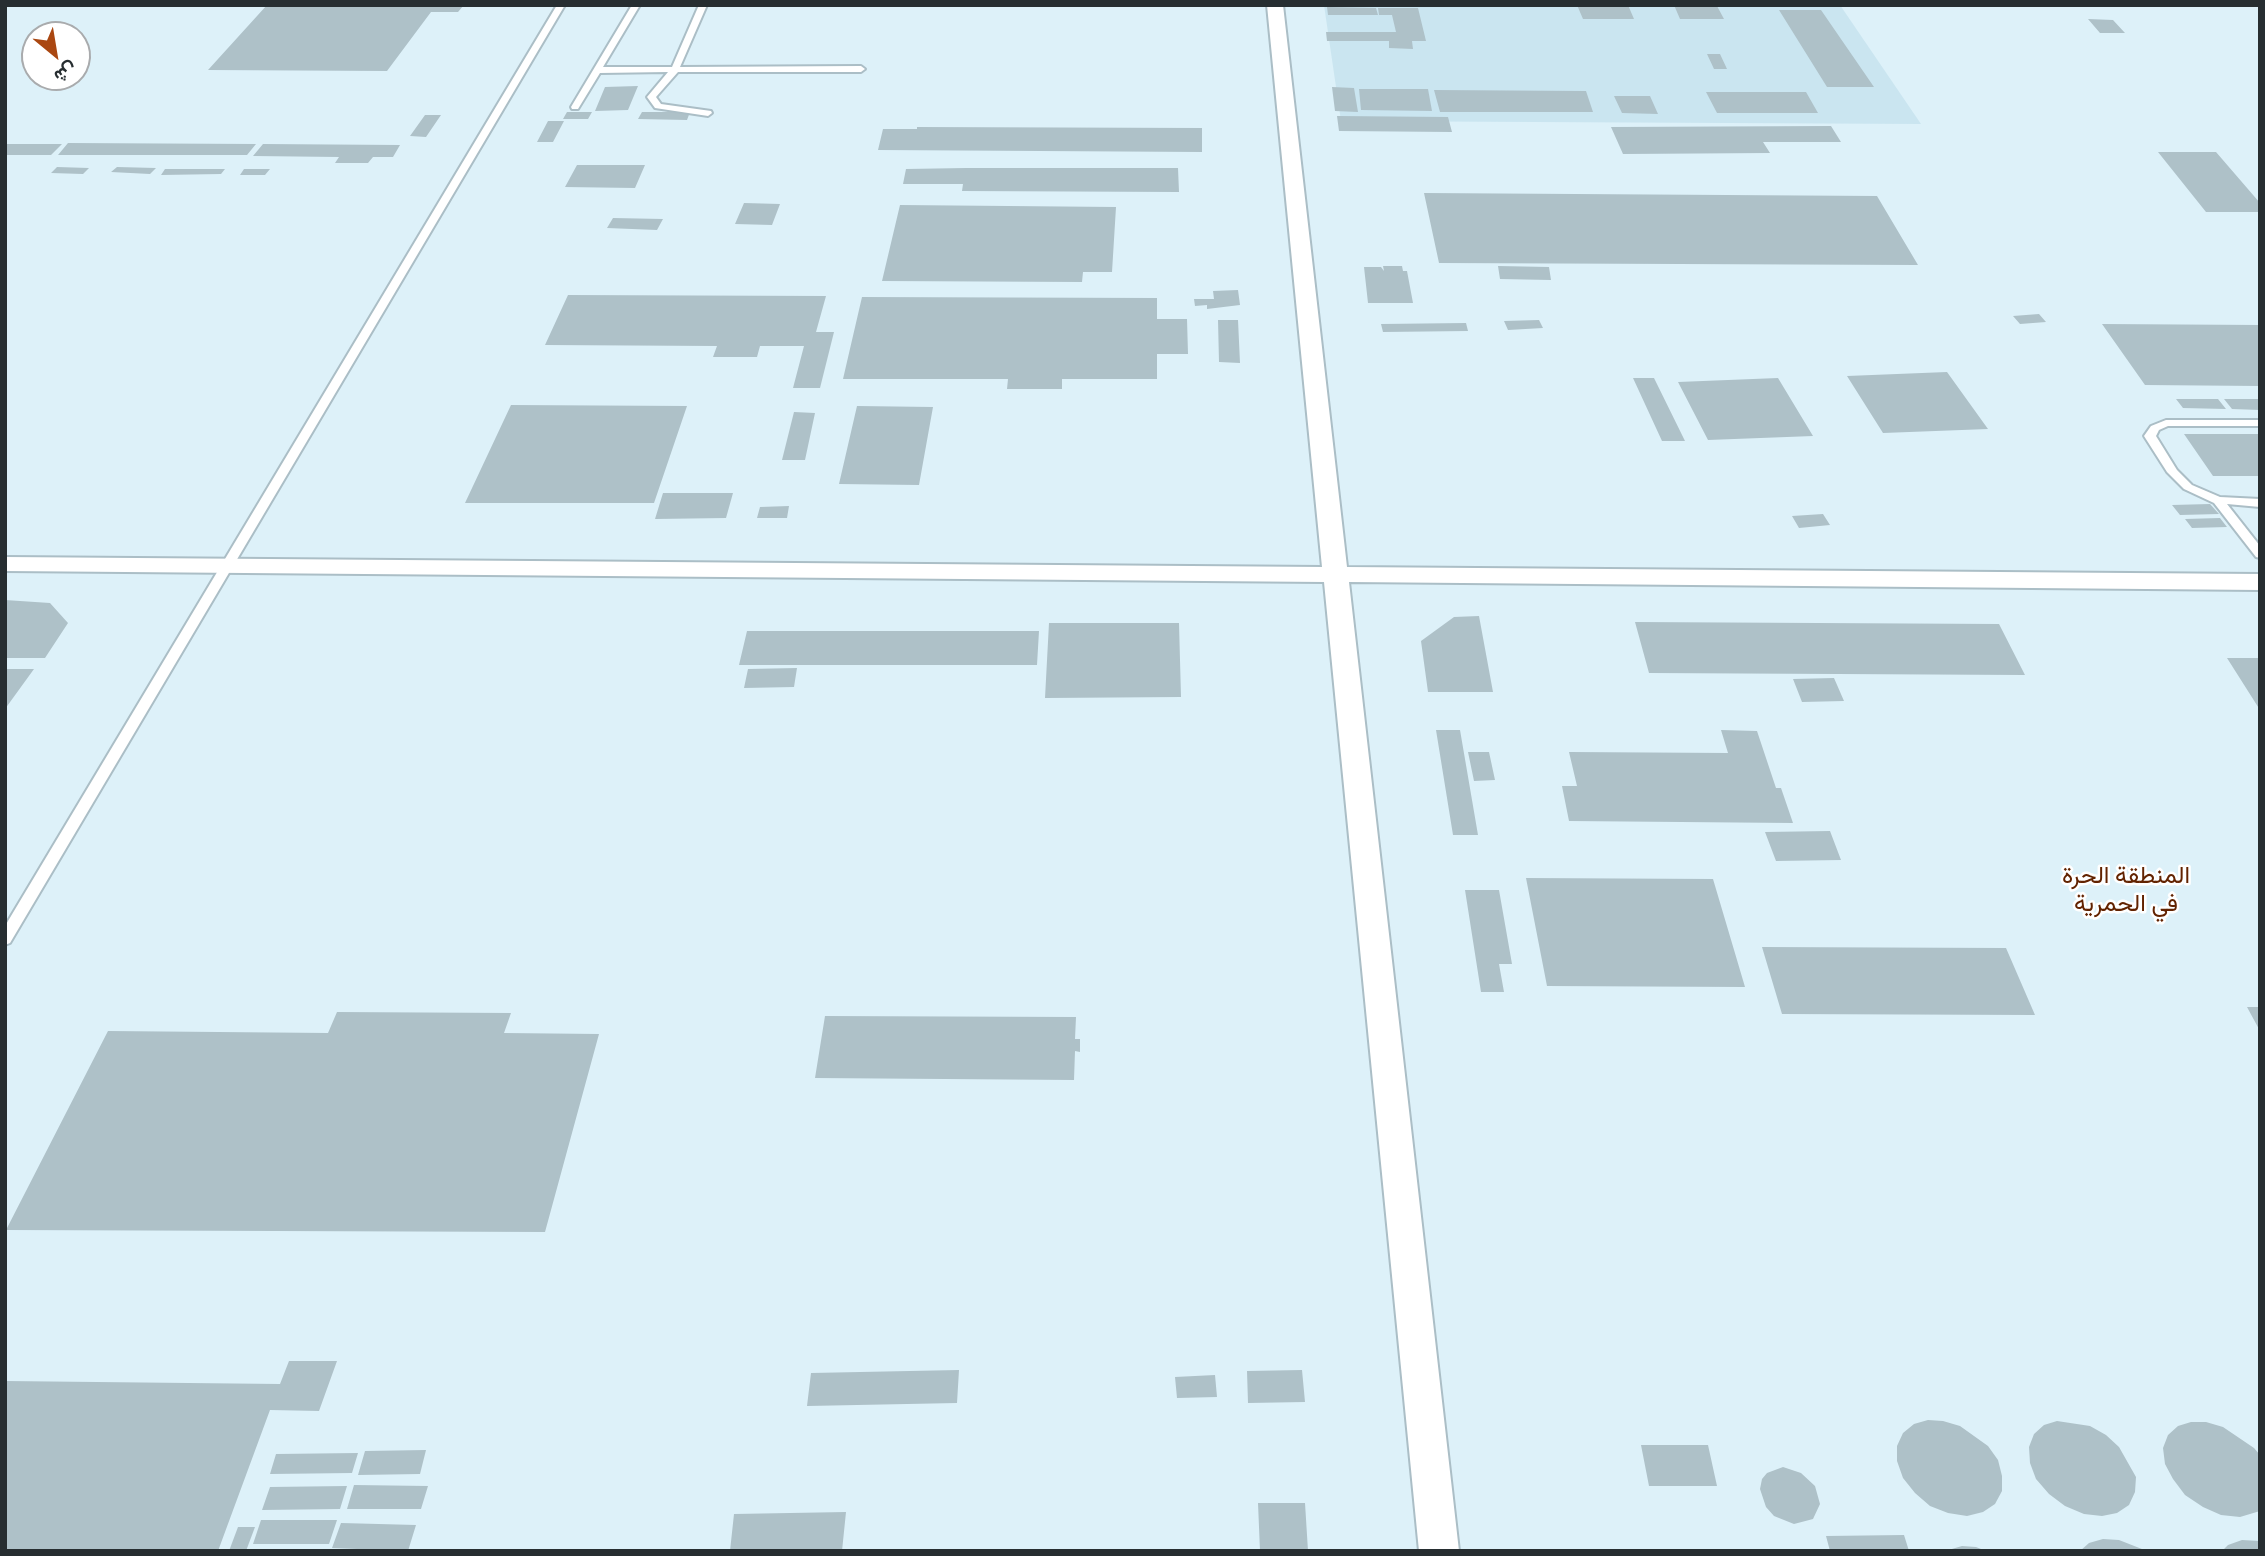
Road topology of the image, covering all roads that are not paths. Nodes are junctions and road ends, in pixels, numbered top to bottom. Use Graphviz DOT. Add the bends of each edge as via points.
graph roads {
  1 [pos="561,5"];
  2 [pos="636,5"];
  3 [pos="704,5"];
  4 [pos="1275,5"];
  5 [pos="861,69"];
  6 [pos="598,70"];
  7 [pos="675,70"];
  8 [pos="575,107"];
  9 [pos="708,113"];
  10 [pos="2260,423"];
  11 [pos="2218,499"];
  12 [pos="2260,503"];
  13 [pos="2260,554"];
  14 [pos="5,564"];
  15 [pos="229,566"];
  16 [pos="1334,575"];
  17 [pos="2260,582"];
  18 [pos="5,939"];
  19 [pos="1439,1551"];
  1 -- 15 [label="lane"];
  2 -- 6 [label="lane"];
  3 -- 7 [label="lane"];
  4 -- 16 [label="street"];
  5 -- 7 [label="lane"];
  6 -- 7 [label="lane"];
  6 -- 8 [label="lane"];
  7 -- 9 [label="lane" via="653,93 653,102"];
  10 -- 11 [label="lane" via="2173,422 2151,431 2152,442 2179,480"];
  11 -- 12 [label="lane"];
  11 -- 13 [label="lane"];
  14 -- 15 [label="street"];
  15 -- 16 [label="street"];
  15 -- 18 [label="lane"];
  16 -- 17 [label="street"];
  16 -- 19 [label="street"];
}
